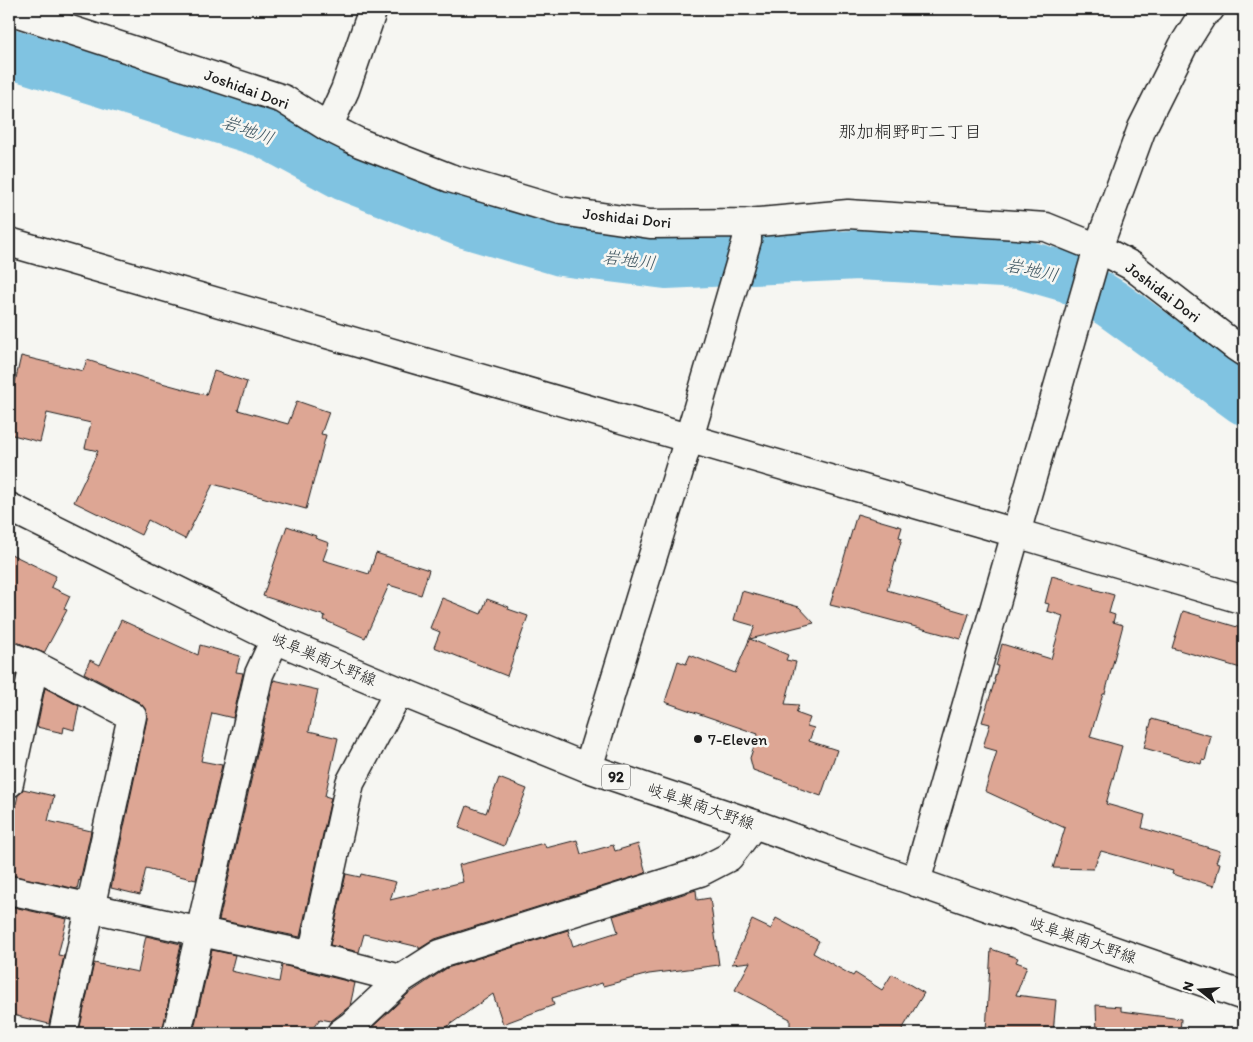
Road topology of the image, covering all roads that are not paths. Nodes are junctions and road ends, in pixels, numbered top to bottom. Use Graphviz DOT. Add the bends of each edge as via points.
graph roads {
  1 [pos="373,9"];
  2 [pos="1210,9"];
  3 [pos="9,10"];
  4 [pos="328,127"];
  5 [pos="747,232"];
  6 [pos="9,242"];
  7 [pos="1096,256"];
  8 [pos="1244,352"];
  9 [pos="689,438"];
  10 [pos="9,506"];
  11 [pos="1016,533"];
  12 [pos="1244,600"];
  13 [pos="275,639"];
  14 [pos="9,656"];
  15 [pos="34,665"];
  16 [pos="399,691"];
  17 [pos="588,768"];
  18 [pos="9,783"];
  19 [pos="754,824"];
  20 [pos="916,882"];
  21 [pos="9,890"];
  22 [pos="90,908"];
  23 [pos="200,932"];
  24 [pos="312,956"];
  25 [pos="401,979"];
  26 [pos="1244,996"];
  27 [pos="63,1033"];
  28 [pos="177,1033"];
  29 [pos="341,1033"];
  1 -- 4 [label="street" via="346,90"];
  2 -- 7 [label="street" via="1203,14 1183,46 1142,128"];
  3 -- 4 [label="street, Joshidai Dori" via="283,99"];
  4 -- 5 [label="street, Joshidai Dori" via="450,178 561,211 650,224"];
  5 -- 7 [label="street, Joshidai Dori" via="848,214 1046,227"];
  5 -- 9 [label="street"];
  6 -- 9 [label="street"];
  7 -- 8 [label="street, Joshidai Dori" via="1132,266"];
  7 -- 11 [label="street"];
  9 -- 11 [label="street"];
  9 -- 17 [label="street"];
  10 -- 13 [label="street, 岐阜巣南大野線 / 92"];
  11 -- 12 [label="street"];
  11 -- 20 [label="street"];
  13 -- 16 [label="street, 岐阜巣南大野線 / 92"];
  13 -- 23 [label="street" via="259,674"];
  14 -- 15 [label="street"];
  15 -- 18 [label="street"];
  15 -- 22 [label="street" via="132,716"];
  16 -- 17 [label="street, 岐阜巣南大野線 / 92"];
  16 -- 24 [label="street" via="350,783"];
  17 -- 19 [label="street, 岐阜巣南大野線 / 92"];
  19 -- 20 [label="street, 岐阜巣南大野線 / 92"];
  19 -- 25 [label="street" via="729,857 700,872 440,954"];
  20 -- 26 [label="street, 岐阜巣南大野線 / 92"];
  21 -- 22 [label="street"];
  22 -- 23 [label="street"];
  22 -- 27 [label="street"];
  23 -- 24 [label="street"];
  23 -- 28 [label="street"];
  24 -- 25 [label="street"];
  25 -- 29 [label="street"];
}
